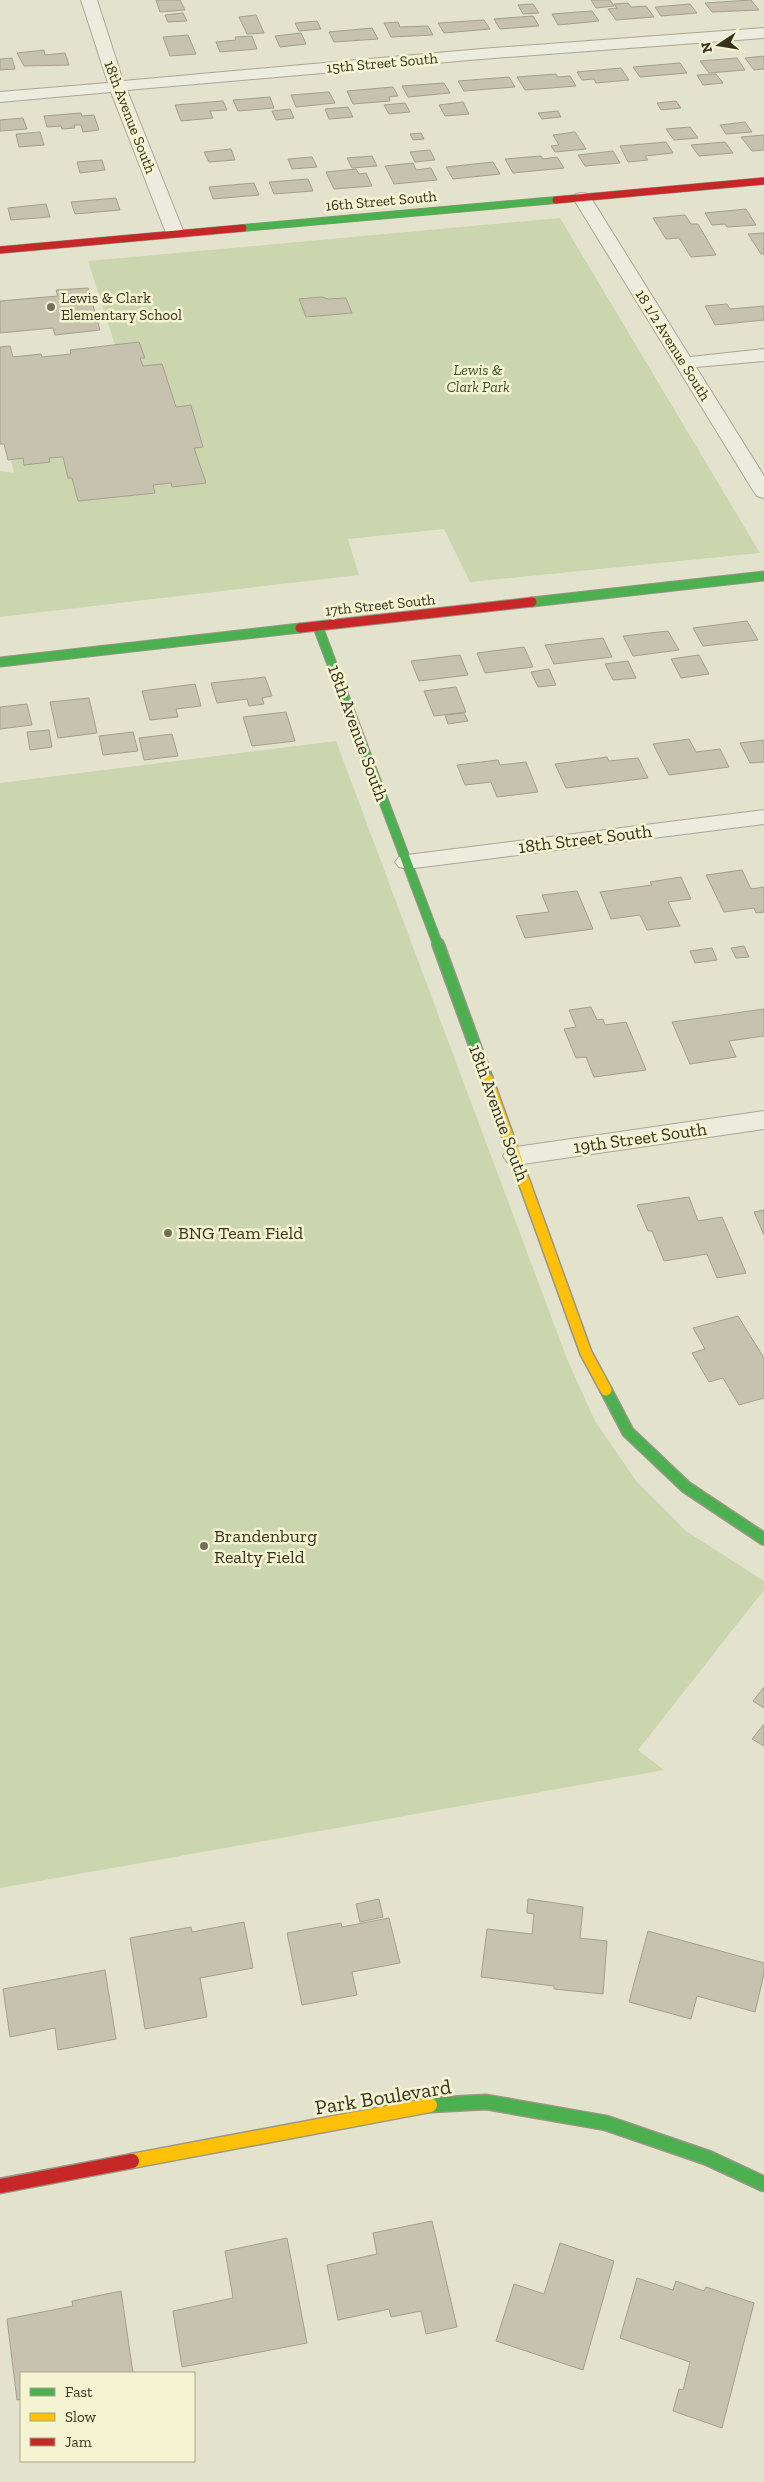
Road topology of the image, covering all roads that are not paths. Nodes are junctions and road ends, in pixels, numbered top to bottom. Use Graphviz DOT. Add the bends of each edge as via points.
graph roads {
  1 [pos="88,0"];
  2 [pos="764,32"];
  3 [pos="117,86"];
  4 [pos="0,97"];
  5 [pos="764,181"];
  6 [pos="582,198"];
  7 [pos="175,233"];
  8 [pos="0,250"];
  9 [pos="764,355"];
  10 [pos="684,363"];
  11 [pos="764,492"];
  12 [pos="764,576"];
  13 [pos="318,627"];
  14 [pos="0,662"];
  15 [pos="764,817"];
  16 [pos="407,862"];
  17 [pos="764,1120"];
  18 [pos="516,1156"];
  19 [pos="764,1539"];
  20 [pos="764,2184"];
  21 [pos="0,2186"];
  1 -- 3 [label="street, 18th Avenue South"];
  2 -- 3 [label="street, 15th Street South"];
  3 -- 4 [label="street, 15th Street South"];
  3 -- 7 [label="street, 18th Avenue South"];
  5 -- 6 [label="street, 16th Street South"];
  6 -- 7 [label="street, 16th Street South"];
  6 -- 10 [label="street, 18 1/2 Avenue South"];
  7 -- 8 [label="street, 16th Street South"];
  9 -- 10 [label="street"];
  10 -- 11 [label="street, 18 1/2 Avenue South"];
  12 -- 13 [label="street, 17th Street South"];
  13 -- 14 [label="street, 17th Street South"];
  13 -- 16 [label="street, 18th Avenue South"];
  15 -- 16 [label="street, 18th Street South"];
  16 -- 18 [label="street, 18th Avenue South"];
  17 -- 18 [label="street, 19th Street South"];
  18 -- 19 [label="street, 18th Avenue South" via="586,1353 628,1432 686,1487"];
  20 -- 21 [label="street, Park Boulevard" via="708,2158 606,2122 486,2102 427,2105"];
}
